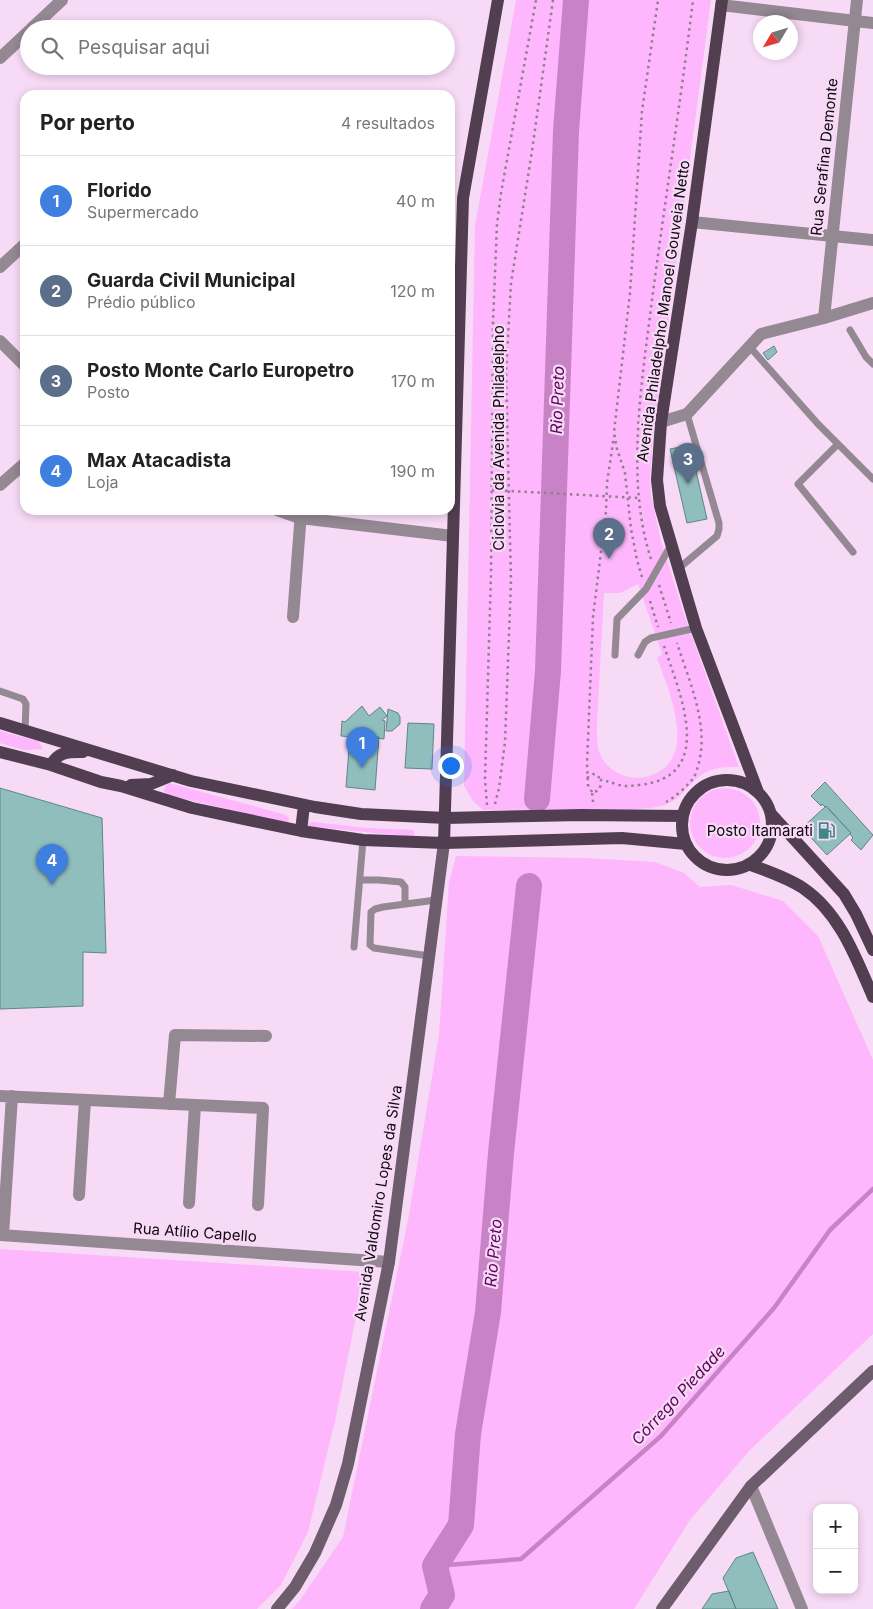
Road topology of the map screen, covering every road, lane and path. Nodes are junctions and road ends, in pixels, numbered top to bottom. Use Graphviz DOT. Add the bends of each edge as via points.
graph roads {
  1 [pos="62,0"];
  2 [pos="498,0"];
  3 [pos="536,0"];
  4 [pos="553,0"];
  5 [pos="658,0"];
  6 [pos="857,0"];
  7 [pos="722,2"];
  8 [pos="41,20"];
  9 [pos="855,20"];
  10 [pos="873,23"];
  11 [pos="20,39"];
  12 [pos="0,58"];
  13 [pos="692,222"];
  14 [pos="833,236"];
  15 [pos="873,240"];
  16 [pos="20,249"];
  17 [pos="0,267"];
  18 [pos="873,303"];
  19 [pos="455,315"];
  20 [pos="824,318"];
  21 [pos="850,330"];
  22 [pos="0,341"];
  23 [pos="749,346"];
  24 [pos="20,361"];
  25 [pos="873,364"];
  26 [pos="686,414"];
  27 [pos="661,422"];
  28 [pos="614,432"];
  29 [pos="838,444"];
  30 [pos="20,467"];
  31 [pos="873,479"];
  32 [pos="0,484"];
  33 [pos="492,490"];
  34 [pos="509,490"];
  35 [pos="606,496"];
  36 [pos="627,498"];
  37 [pos="638,498"];
  38 [pos="300,515"];
  39 [pos="307,515"];
  40 [pos="452,515"];
  41 [pos="452,536"];
  42 [pos="671,545"];
  43 [pos="853,552"];
  44 [pos="678,569"];
  45 [pos="646,590"];
  46 [pos="293,616"];
  47 [pos="696,628"];
  48 [pos="661,635"];
  49 [pos="616,655"];
  50 [pos="638,655"];
  51 [pos="0,691"];
  52 [pos="0,723"];
  53 [pos="25,731"];
  54 [pos="92,751"];
  55 [pos="0,752"];
  56 [pos="51,764"];
  57 [pos="173,775"];
  58 [pos="587,778"];
  59 [pos="601,780"];
  60 [pos="121,786"];
  61 [pos="592,792"];
  62 [pos="758,792"];
  63 [pos="304,804"];
  64 [pos="772,815"];
  65 [pos="594,816"];
  66 [pos="682,816"];
  67 [pos="446,818"];
  68 [pos="301,832"];
  69 [pos="362,840"];
  70 [pos="444,843"];
  71 [pos="686,844"];
  72 [pos="751,864"];
  73 [pos="360,880"];
  74 [pos="436,900"];
  75 [pos="405,903"];
  76 [pos="354,947"];
  77 [pos="873,950"];
  78 [pos="429,956"];
  79 [pos="873,997"];
  80 [pos="266,1036"];
  81 [pos="6,1096"];
  82 [pos="85,1100"];
  83 [pos="169,1104"];
  84 [pos="195,1105"];
  85 [pos="79,1195"];
  86 [pos="189,1203"];
  87 [pos="258,1205"];
  88 [pos="2,1235"];
  89 [pos="389,1262"];
  90 [pos="873,1371"];
  91 [pos="751,1486"];
  92 [pos="277,1609"];
  93 [pos="662,1609"];
  94 [pos="802,1609"];
  1 -- 8 [label="street"];
  2 -- 19 [label="main road" via="462,198"];
  3 -- 33 [label="path" via="497,224"];
  4 -- 34 [label="path, Ciclovia da Avenida Philadelpho" via="511,283 506,373"];
  5 -- 28 [label="path" via="642,111 630,293"];
  6 -- 9 [label="street, Rua Serafina Demonte"];
  7 -- 9 [label="street"];
  7 -- 13 [label="main road, Avenida Philadelpho Manoel Gouveia Netto"];
  9 -- 10 [label="street"];
  9 -- 14 [label="street, Rua Serafina Demonte"];
  11 -- 12 [label="street"];
  13 -- 14 [label="street"];
  13 -- 27 [label="main road, Avenida Philadelpho Manoel Gouveia Netto"];
  14 -- 15 [label="street"];
  14 -- 20 [label="street, Rua Serafina Demonte"];
  16 -- 17 [label="street"];
  18 -- 20 [label="street"];
  20 -- 23 [label="street" via="761,334"];
  21 -- 25 [label="lane"];
  22 -- 24 [label="street"];
  23 -- 26 [label="street"];
  23 -- 29 [label="lane"];
  26 -- 27 [label="street"];
  26 -- 44 [label="lane" via="719,529 717,536"];
  27 -- 42 [label="main road, Avenida Philadelpho Manoel Gouveia Netto" via="657,480 660,506"];
  28 -- 35 [label="path"];
  28 -- 36 [label="path" via="625,473"];
  29 -- 31 [label="lane"];
  29 -- 43 [label="lane" via="798,484"];
  30 -- 32 [label="street"];
  33 -- 34 [label="path"];
  33 -- 34 [label="path, Ciclovia da Avenida Philadelpho" via="487,806 495,806 502,770 508,688"];
  34 -- 35 [label="path"];
  35 -- 36 [label="path"];
  35 -- 58 [label="path" via="593,616"];
  36 -- 37 [label="path"];
  36 -- 45 [label="path" via="637,560"];
  38 -- 46 [label="street"];
  39 -- 41 [label="street"];
  40 -- 41 [label="main road"];
  41 -- 67 [label="main road"];
  42 -- 44 [label="main road, Avenida Philadelpho Manoel Gouveia Netto"];
  42 -- 45 [label="lane"];
  44 -- 47 [label="main road, Avenida Philadelpho Manoel Gouveia Netto"];
  45 -- 48 [label="path"];
  45 -- 49 [label="lane" via="617,619"];
  47 -- 48 [label="lane"];
  47 -- 62 [label="main road, Avenida Philadelpho Manoel Gouveia Netto"];
  48 -- 50 [label="lane" via="645,642"];
  48 -- 59 [label="path" via="686,715 687,746 682,759 676,768 657,782 628,786"];
  51 -- 53 [label="lane" via="26,704"];
  52 -- 53 [label="main road"];
  53 -- 54 [label="main road"];
  54 -- 56 [label="main road" via="62,753"];
  54 -- 57 [label="main road"];
  55 -- 56 [label="main road"];
  56 -- 60 [label="main road"];
  57 -- 60 [label="main road" via="151,784"];
  57 -- 63 [label="main road"];
  58 -- 59 [label="path" via="593,774"];
  58 -- 61 [label="path"];
  59 -- 61 [label="path" via="597,792"];
  60 -- 68 [label="main road" via="192,808"];
  61 -- 65 [label="path"];
  62 -- 64 [label="main road"];
  62 -- 66 [label="main road" via="741,782 722,780 704,786 690,799"];
  63 -- 67 [label="main road" via="375,815"];
  63 -- 68 [label="main road"];
  64 -- 72 [label="main road" via="772,834 764,852"];
  64 -- 77 [label="main road" via="844,894"];
  65 -- 66 [label="main road"];
  65 -- 67 [label="main road"];
  66 -- 71 [label="main road"];
  67 -- 70 [label="main road"];
  68 -- 69 [label="main road"];
  69 -- 70 [label="main road"];
  69 -- 73 [label="lane"];
  70 -- 71 [label="main road" via="622,838"];
  70 -- 74 [label="main road, Avenida Valdomiro Lopes da Silva"];
  71 -- 72 [label="main road" via="697,860 714,869 733,871"];
  72 -- 79 [label="main road" via="803,888 824,906 843,934"];
  73 -- 75 [label="lane" via="402,882"];
  73 -- 76 [label="lane"];
  74 -- 75 [label="lane"];
  74 -- 78 [label="main road, Avenida Valdomiro Lopes da Silva"];
  75 -- 78 [label="lane" via="371,912 370,944 374,948"];
  78 -- 89 [label="main road, Avenida Valdomiro Lopes da Silva"];
  80 -- 83 [label="street" via="176,1035"];
  81 -- 82 [label="street"];
  81 -- 88 [label="street"];
  82 -- 83 [label="street"];
  82 -- 85 [label="street"];
  83 -- 84 [label="street"];
  84 -- 86 [label="street"];
  84 -- 87 [label="street" via="263,1108"];
  88 -- 89 [label="street, Rua Atílio Capello"];
  89 -- 92 [label="main road, Avenida Valdomiro Lopes da Silva" via="348,1464 336,1505 310,1562 295,1588"];
  90 -- 91 [label="main road"];
  91 -- 93 [label="main road"];
  91 -- 94 [label="street"];
}
